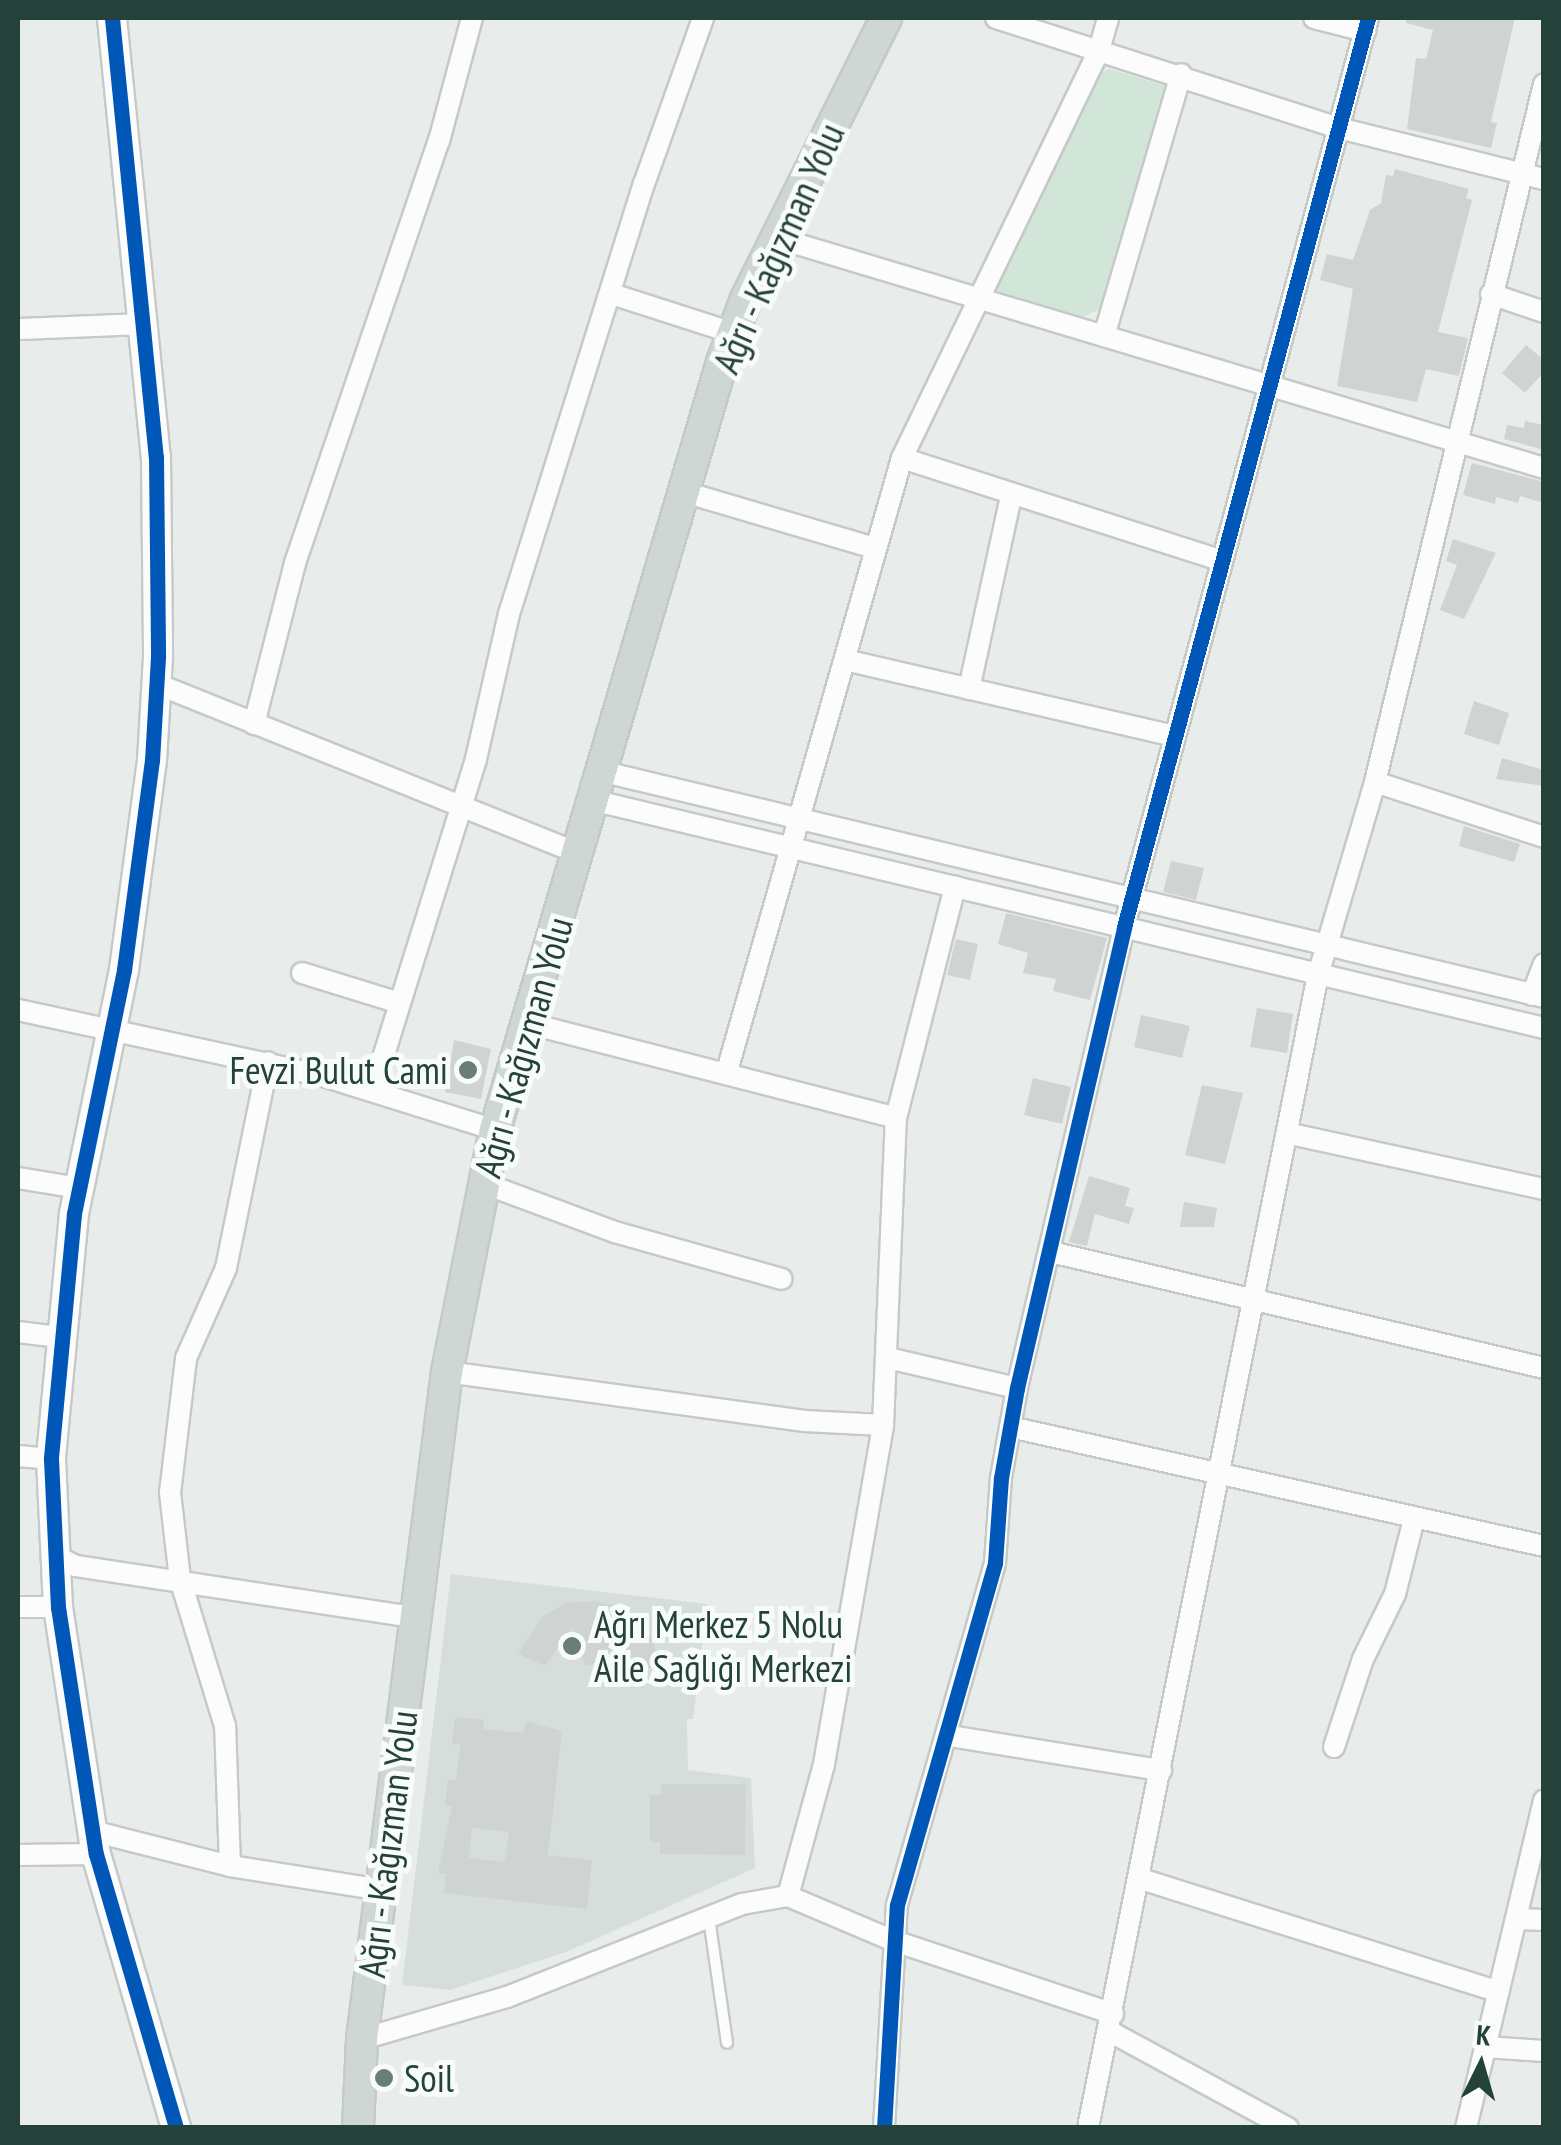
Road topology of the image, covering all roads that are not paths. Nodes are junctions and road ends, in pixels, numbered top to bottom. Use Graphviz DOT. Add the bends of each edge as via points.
graph roads {
  1 [pos="112,18"];
  2 [pos="472,18"];
  3 [pos="703,18"];
  4 [pos="886,18"];
  5 [pos="996,18"];
  6 [pos="1108,18"];
  7 [pos="1314,18"];
  8 [pos="1366,24"];
  9 [pos="1099,50"];
  10 [pos="1181,74"];
  11 [pos="1544,84"];
  12 [pos="1339,128"];
  13 [pos="1520,175"];
  14 [pos="1544,179"];
  15 [pos="777,238"];
  16 [pos="612,294"];
  17 [pos="1491,294"];
  18 [pos="977,297"];
  19 [pos="1544,312"];
  20 [pos="145,324"];
  21 [pos="18,329"];
  22 [pos="734,333"];
  23 [pos="1104,336"];
  24 [pos="1273,387"];
  25 [pos="1453,443"];
  26 [pos="902,458"];
  27 [pos="1544,468"];
  28 [pos="684,492"];
  29 [pos="1011,497"];
  30 [pos="872,548"];
  31 [pos="1222,561"];
  32 [pos="845,660"];
  33 [pos="156,684"];
  34 [pos="969,689"];
  35 [pos="254,724"];
  36 [pos="1174,736"];
  37 [pos="1375,782"];
  38 [pos="596,786"];
  39 [pos="458,809"];
  40 [pos="798,819"];
  41 [pos="1544,837"];
  42 [pos="790,847"];
  43 [pos="578,852"];
  44 [pos="955,886"];
  45 [pos="1132,898"];
  46 [pos="1124,927"];
  47 [pos="1325,945"];
  48 [pos="1544,964"];
  49 [pos="302,973"];
  50 [pos="1318,974"];
  51 [pos="1538,996"];
  52 [pos="396,1002"];
  53 [pos="18,1010"];
  54 [pos="527,1023"];
  55 [pos="112,1027"];
  56 [pos="1544,1028"];
  57 [pos="268,1062"];
  58 [pos="727,1071"];
  59 [pos="374,1090"];
  60 [pos="896,1118"];
  61 [pos="495,1130"];
  62 [pos="1291,1134"];
  63 [pos="18,1178"];
  64 [pos="483,1183"];
  65 [pos="79,1188"];
  66 [pos="1544,1189"];
  67 [pos="1051,1252"];
  68 [pos="782,1279"];
  69 [pos="1256,1300"];
  70 [pos="18,1332"];
  71 [pos="58,1337"];
  72 [pos="888,1358"];
  73 [pos="1544,1368"];
  74 [pos="446,1372"];
  75 [pos="1016,1388"];
  76 [pos="883,1425"];
  77 [pos="1010,1427"];
  78 [pos="18,1456"];
  79 [pos="51,1459"];
  80 [pos="1218,1470"];
  81 [pos="1414,1519"];
  82 [pos="1544,1546"];
  83 [pos="56,1556"];
  84 [pos="180,1579"];
  85 [pos="18,1607"];
  86 [pos="58,1607"];
  87 [pos="416,1617"];
  88 [pos="950,1736"];
  89 [pos="1334,1747"];
  90 [pos="1161,1770"];
  91 [pos="1544,1800"];
  92 [pos="94,1843"];
  93 [pos="18,1855"];
  94 [pos="230,1866"];
  95 [pos="1141,1879"];
  96 [pos="381,1890"];
  97 [pos="788,1896"];
  98 [pos="709,1917"];
  99 [pos="1516,1919"];
  100 [pos="1544,1920"];
  101 [pos="894,1941"];
  102 [pos="1499,1992"];
  103 [pos="1111,2023"];
  104 [pos="362,2039"];
  105 [pos="727,2042"];
  106 [pos="1485,2047"];
  107 [pos="1544,2051"];
  108 [pos="176,2128"];
  109 [pos="358,2128"];
  110 [pos="884,2128"];
  111 [pos="1088,2128"];
  112 [pos="1288,2128"];
  113 [pos="1466,2128"];
  1 -- 20 [label="street"];
  2 -- 35 [label="street" via="439,141 294,562"];
  3 -- 16 [label="street"];
  4 -- 15 [label="main road, Ağrı - Kağızman Yolu"];
  5 -- 9 [label="street"];
  6 -- 9 [label="street"];
  7 -- 8 [label="street"];
  8 -- 12 [label="street"];
  9 -- 10 [label="street"];
  9 -- 18 [label="street"];
  10 -- 12 [label="street"];
  10 -- 23 [label="street"];
  11 -- 13 [label="street"];
  12 -- 13 [label="street"];
  12 -- 24 [label="street"];
  13 -- 14 [label="street"];
  13 -- 17 [label="street"];
  15 -- 18 [label="street"];
  15 -- 22 [label="main road, Ağrı - Kağızman Yolu"];
  16 -- 22 [label="street"];
  16 -- 39 [label="street" via="510,614"];
  17 -- 19 [label="street"];
  17 -- 25 [label="street"];
  18 -- 23 [label="street"];
  18 -- 26 [label="street"];
  20 -- 21 [label="street"];
  20 -- 33 [label="street" via="156,458"];
  22 -- 28 [label="main road, Ağrı - Kağızman Yolu"];
  23 -- 24 [label="street"];
  24 -- 25 [label="street"];
  24 -- 31 [label="street"];
  25 -- 27 [label="street"];
  25 -- 37 [label="street"];
  26 -- 29 [label="street"];
  26 -- 30 [label="street"];
  28 -- 30 [label="street"];
  28 -- 38 [label="main road, Ağrı - Kağızman Yolu"];
  29 -- 31 [label="street"];
  29 -- 34 [label="street"];
  30 -- 32 [label="street"];
  31 -- 36 [label="street"];
  32 -- 34 [label="street"];
  32 -- 40 [label="street"];
  33 -- 35 [label="street"];
  33 -- 55 [label="street" via="152,760"];
  34 -- 36 [label="street"];
  35 -- 39 [label="street"];
  36 -- 45 [label="street"];
  37 -- 41 [label="street"];
  37 -- 47 [label="street"];
  38 -- 40 [label="street"];
  38 -- 42 [label="street"];
  38 -- 43 [label="main road, Ağrı - Kağızman Yolu"];
  39 -- 43 [label="street"];
  39 -- 52 [label="street"];
  40 -- 42 [label="street"];
  40 -- 45 [label="street"];
  42 -- 44 [label="street"];
  42 -- 58 [label="street"];
  43 -- 54 [label="main road, Ağrı - Kağızman Yolu"];
  44 -- 46 [label="street"];
  44 -- 60 [label="street"];
  45 -- 46 [label="street"];
  45 -- 47 [label="street"];
  46 -- 50 [label="street"];
  46 -- 67 [label="street"];
  47 -- 50 [label="street"];
  47 -- 51 [label="street"];
  48 -- 51 [label="street"];
  49 -- 52 [label="street"];
  50 -- 56 [label="street"];
  50 -- 62 [label="street"];
  52 -- 59 [label="street"];
  53 -- 55 [label="street"];
  54 -- 58 [label="street"];
  54 -- 61 [label="main road, Ağrı - Kağızman Yolu"];
  55 -- 57 [label="street"];
  55 -- 65 [label="street"];
  57 -- 59 [label="street"];
  57 -- 84 [label="street" via="226,1268 186,1358 178,1400 170,1493"];
  58 -- 60 [label="street"];
  59 -- 61 [label="street"];
  60 -- 72 [label="street"];
  61 -- 64 [label="main road, Ağrı - Kağızman Yolu"];
  62 -- 66 [label="street"];
  62 -- 69 [label="street"];
  63 -- 65 [label="street"];
  64 -- 68 [label="street" via="616,1232"];
  64 -- 74 [label="main road, Ağrı - Kağızman Yolu"];
  65 -- 71 [label="street"];
  67 -- 69 [label="street"];
  67 -- 75 [label="street"];
  69 -- 73 [label="street"];
  69 -- 80 [label="street"];
  70 -- 71 [label="street"];
  71 -- 79 [label="street"];
  72 -- 75 [label="street"];
  72 -- 76 [label="street"];
  74 -- 76 [label="street" via="805,1421"];
  74 -- 87 [label="main road, Ağrı - Kağızman Yolu"];
  75 -- 77 [label="street"];
  76 -- 97 [label="street" via="824,1764"];
  77 -- 80 [label="street"];
  77 -- 88 [label="street" via="995,1563"];
  78 -- 79 [label="street"];
  79 -- 83 [label="street"];
  80 -- 81 [label="street"];
  80 -- 90 [label="street"];
  81 -- 82 [label="street"];
  81 -- 89 [label="street" via="1394,1594 1363,1659"];
  83 -- 84 [label="street" via="76,1566"];
  83 -- 86 [label="street"];
  84 -- 87 [label="street"];
  84 -- 94 [label="street" via="225,1726"];
  85 -- 86 [label="street"];
  86 -- 92 [label="street"];
  87 -- 96 [label="main road, Ağrı - Kağızman Yolu"];
  88 -- 90 [label="street"];
  88 -- 101 [label="street" via="934,1761"];
  90 -- 95 [label="street"];
  91 -- 99 [label="street"];
  92 -- 93 [label="street"];
  92 -- 94 [label="street"];
  92 -- 108 [label="street"];
  94 -- 96 [label="street"];
  95 -- 102 [label="street"];
  95 -- 103 [label="street"];
  96 -- 104 [label="main road, Ağrı - Kağızman Yolu"];
  97 -- 98 [label="street"];
  97 -- 101 [label="street"];
  98 -- 104 [label="street" via="508,1997"];
  98 -- 105 [label="lane"];
  99 -- 100 [label="street"];
  99 -- 102 [label="street"];
  101 -- 103 [label="street"];
  101 -- 110 [label="street"];
  102 -- 106 [label="street"];
  103 -- 111 [label="street"];
  103 -- 112 [label="street"];
  104 -- 109 [label="main road, Ağrı - Kağızman Yolu"];
  106 -- 107 [label="street"];
  106 -- 113 [label="street"];
}
